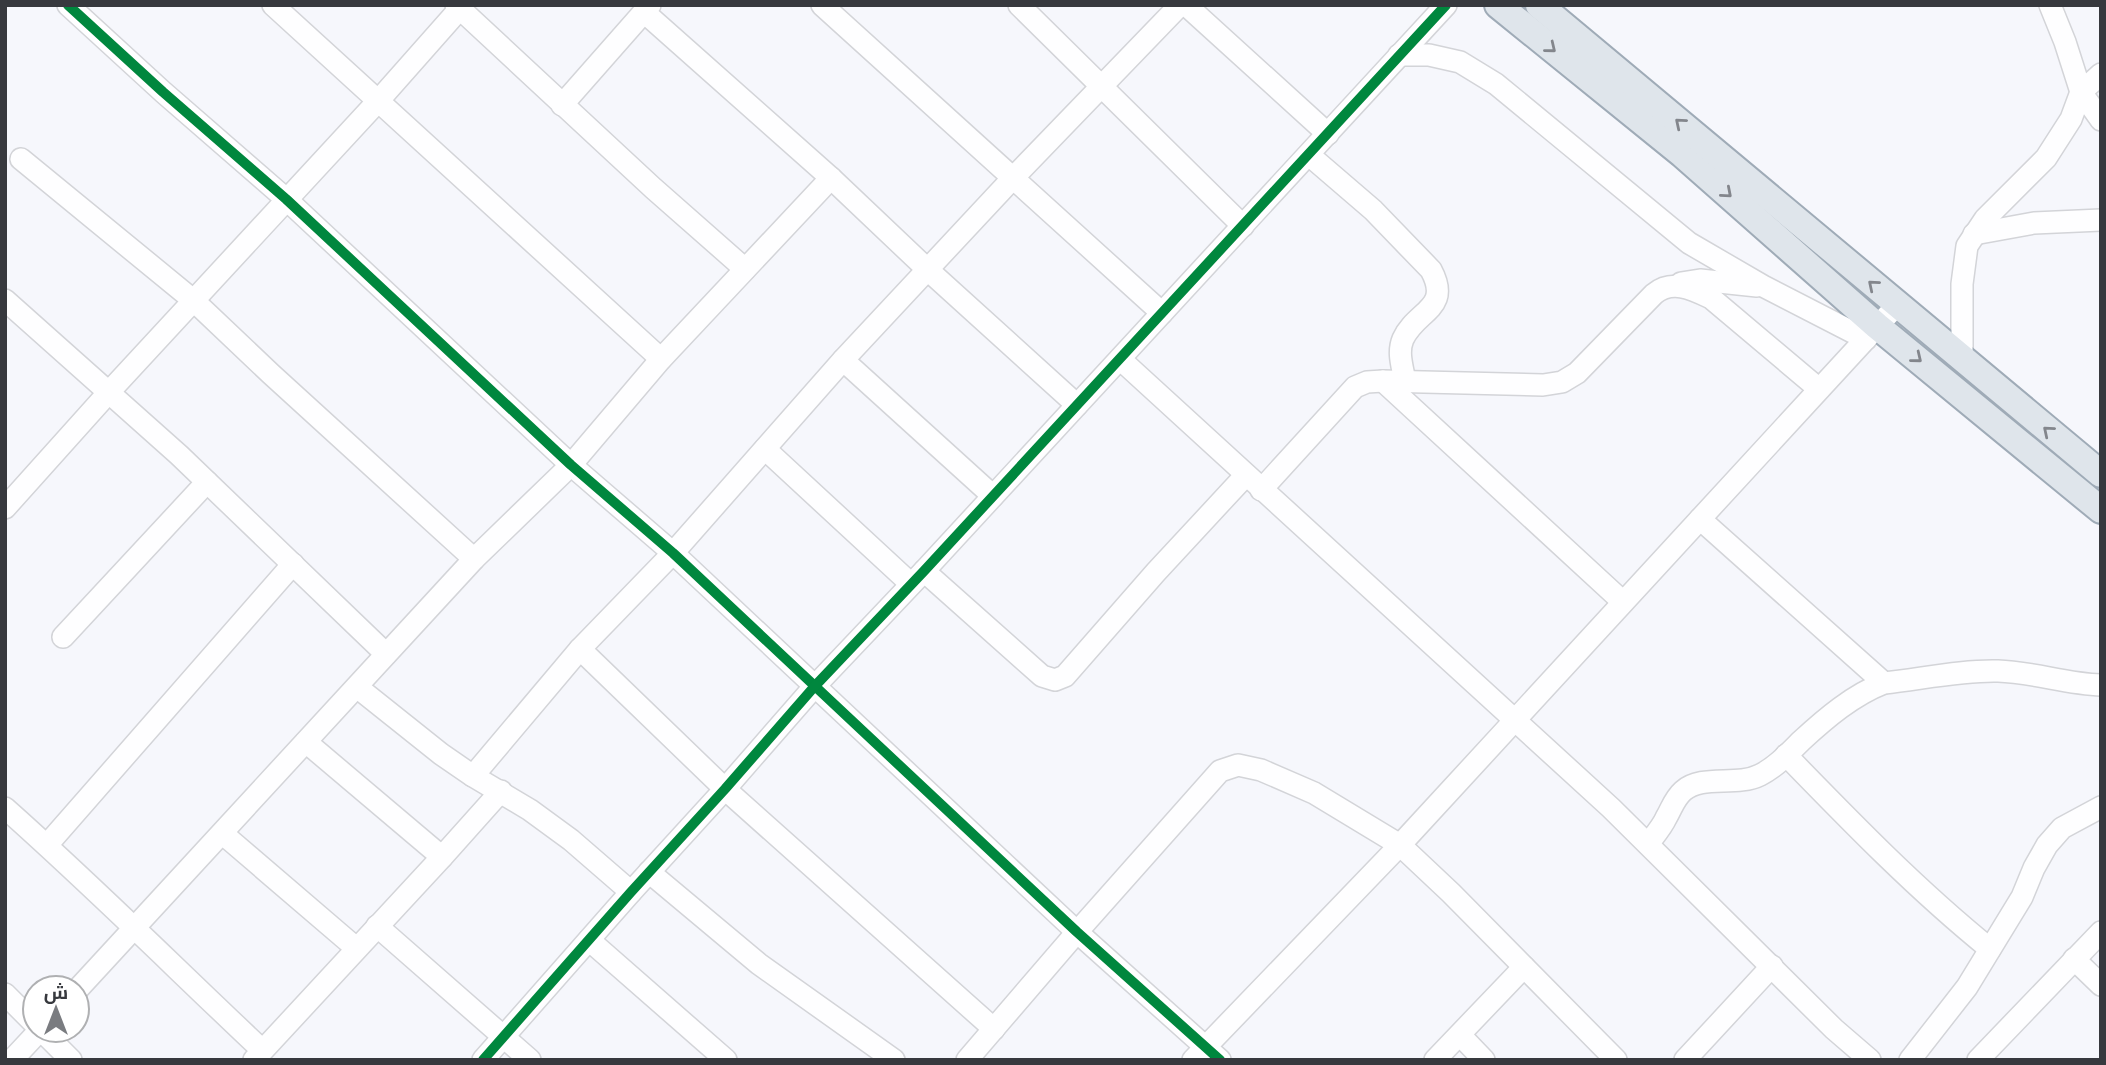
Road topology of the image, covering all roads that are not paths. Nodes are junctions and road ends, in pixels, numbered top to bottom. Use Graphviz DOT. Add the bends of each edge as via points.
graph roads {
  1 [pos="68,5"];
  2 [pos="273,5"];
  3 [pos="822,5"];
  4 [pos="1018,5"];
  5 [pos="1180,5"];
  6 [pos="1186,5"];
  7 [pos="1446,5"];
  8 [pos="1498,5"];
  9 [pos="1539,5"];
  10 [pos="2050,5"];
  11 [pos="460,7"];
  12 [pos="647,9"];
  13 [pos="1399,55"];
  14 [pos="2101,74"];
  15 [pos="1101,87"];
  16 [pos="2081,92"];
  17 [pos="379,100"];
  18 [pos="562,104"];
  19 [pos="2101,120"];
  20 [pos="1328,134"];
  21 [pos="1309,155"];
  22 [pos="21,159"];
  23 [pos="831,178"];
  24 [pos="1012,178"];
  25 [pos="286,199"];
  26 [pos="2101,220"];
  27 [pos="1243,226"];
  28 [pos="1974,234"];
  29 [pos="744,269"];
  30 [pos="928,270"];
  31 [pos="1669,286"];
  32 [pos="1762,286"];
  33 [pos="193,299"];
  34 [pos="5,300"];
  35 [pos="1897,305"];
  36 [pos="1163,313"];
  37 [pos="1871,332"];
  38 [pos="661,359"];
  39 [pos="1119,359"];
  40 [pos="1962,359"];
  41 [pos="843,360"];
  42 [pos="1383,382"];
  43 [pos="1405,382"];
  44 [pos="1819,389"];
  45 [pos="109,391"];
  46 [pos="1077,405"];
  47 [pos="765,449"];
  48 [pos="571,465"];
  49 [pos="2101,474"];
  50 [pos="207,482"];
  51 [pos="1254,482"];
  52 [pos="993,496"];
  53 [pos="5,509"];
  54 [pos="2101,510"];
  55 [pos="1700,519"];
  56 [pos="673,553"];
  57 [pos="474,559"];
  58 [pos="293,564"];
  59 [pos="918,578"];
  60 [pos="1623,602"];
  61 [pos="63,637"];
  62 [pos="579,649"];
  63 [pos="386,654"];
  64 [pos="1884,683"];
  65 [pos="2101,685"];
  66 [pos="357,687"];
  67 [pos="814,687"];
  68 [pos="1513,721"];
  69 [pos="306,742"];
  70 [pos="1786,755"];
  71 [pos="473,776"];
  72 [pos="725,789"];
  73 [pos="501,791"];
  74 [pos="2101,807"];
  75 [pos="5,808"];
  76 [pos="223,834"];
  77 [pos="1648,844"];
  78 [pos="47,845"];
  79 [pos="1400,845"];
  80 [pos="443,857"];
  81 [pos="649,872"];
  82 [pos="631,892"];
  83 [pos="377,926"];
  84 [pos="134,930"];
  85 [pos="1077,932"];
  86 [pos="2101,932"];
  87 [pos="589,940"];
  88 [pos="356,948"];
  89 [pos="1990,949"];
  90 [pos="2074,960"];
  91 [pos="1772,966"];
  92 [pos="1524,967"];
  93 [pos="91,975"];
  94 [pos="2101,985"];
  95 [pos="5,994"];
  96 [pos="21,1010"];
  97 [pos="994,1029"];
  98 [pos="1460,1035"];
  99 [pos="503,1037"];
  100 [pos="27,1044"];
  101 [pos="55,1044"];
  102 [pos="258,1055"];
  103 [pos="1206,1055"];
  104 [pos="1980,1059"];
  105 [pos="12,1060"];
  106 [pos="71,1060"];
  107 [pos="484,1060"];
  108 [pos="530,1060"];
  109 [pos="726,1060"];
  110 [pos="894,1060"];
  111 [pos="967,1060"];
  112 [pos="1435,1060"];
  113 [pos="1484,1060"];
  114 [pos="1616,1060"];
  115 [pos="1685,1060"];
  116 [pos="1870,1060"];
  117 [pos="1910,1060"];
  1 -- 25 [label="street"];
  2 -- 17 [label="street"];
  3 -- 24 [label="street"];
  4 -- 15 [label="street"];
  5 -- 15 [label="street"];
  6 -- 20 [label="street"];
  7 -- 13 [label="street"];
  8 -- 37 [label="main road, one-way" via="1682,154"];
  35 -- 9 [label="main road, one-way"];
  10 -- 16 [label="street"];
  11 -- 17 [label="street"];
  11 -- 18 [label="street"];
  12 -- 18 [label="street"];
  12 -- 23 [label="street"];
  13 -- 20 [label="street"];
  13 -- 32 [label="street" via="1460,62 1496,84 1689,243"];
  14 -- 16 [label="street"];
  15 -- 24 [label="street"];
  15 -- 27 [label="street"];
  16 -- 19 [label="street"];
  16 -- 28 [label="street" via="2071,119 2046,158"];
  17 -- 25 [label="street"];
  17 -- 38 [label="street"];
  18 -- 29 [label="street"];
  20 -- 21 [label="street"];
  21 -- 27 [label="street"];
  21 -- 43 [label="street" via="1373,210 1437,281 1435,302 1410,328 1401,346"];
  22 -- 33 [label="street"];
  23 -- 29 [label="street"];
  23 -- 30 [label="street"];
  24 -- 30 [label="street"];
  24 -- 36 [label="street"];
  25 -- 33 [label="street"];
  25 -- 48 [label="street"];
  26 -- 28 [label="street" via="2034,223"];
  27 -- 36 [label="street"];
  28 -- 40 [label="street" via="1962,285"];
  29 -- 38 [label="street"];
  30 -- 41 [label="street"];
  30 -- 46 [label="street"];
  31 -- 32 [label="street" via="1700,280"];
  31 -- 43 [label="street" via="1654,294 1577,373 1562,382 1505,386"];
  31 -- 44 [label="street" via="1711,298"];
  32 -- 37 [label="street"];
  33 -- 45 [label="street"];
  33 -- 57 [label="street"];
  34 -- 45 [label="street"];
  35 -- 37 [label="street"];
  35 -- 40 [label="main road"];
  36 -- 39 [label="street"];
  37 -- 44 [label="street"];
  37 -- 54 [label="main road, one-way"];
  38 -- 48 [label="street"];
  39 -- 46 [label="street"];
  39 -- 51 [label="street"];
  49 -- 40 [label="main road, one-way"];
  41 -- 47 [label="street"];
  41 -- 52 [label="street"];
  42 -- 43 [label="street"];
  42 -- 51 [label="street" via="1355,387"];
  42 -- 60 [label="street"];
  44 -- 55 [label="street"];
  45 -- 50 [label="street"];
  45 -- 53 [label="street"];
  46 -- 52 [label="street"];
  47 -- 56 [label="street"];
  47 -- 59 [label="street"];
  48 -- 56 [label="street"];
  48 -- 57 [label="street"];
  50 -- 58 [label="street"];
  50 -- 61 [label="street"];
  51 -- 59 [label="street" via="1156,572 1065,676 1055,680 1042,676"];
  51 -- 68 [label="street"];
  52 -- 59 [label="street"];
  55 -- 60 [label="street"];
  55 -- 64 [label="street"];
  56 -- 62 [label="street"];
  56 -- 67 [label="street"];
  57 -- 63 [label="street"];
  58 -- 63 [label="street"];
  58 -- 78 [label="street"];
  59 -- 67 [label="street"];
  60 -- 68 [label="street"];
  62 -- 71 [label="street"];
  62 -- 72 [label="street"];
  63 -- 66 [label="street"];
  64 -- 65 [label="street" via="1996,671"];
  64 -- 70 [label="street" via="1849,702"];
  66 -- 69 [label="street"];
  66 -- 71 [label="street"];
  67 -- 72 [label="street"];
  67 -- 85 [label="street"];
  68 -- 77 [label="street"];
  68 -- 79 [label="street"];
  69 -- 76 [label="street"];
  69 -- 80 [label="street"];
  70 -- 77 [label="street" via="1760,775 1743,781 1704,782 1685,789"];
  70 -- 89 [label="street" via="1937,905"];
  71 -- 73 [label="street"];
  72 -- 81 [label="street"];
  72 -- 97 [label="street"];
  73 -- 80 [label="street"];
  73 -- 82 [label="street" via="571,840"];
  74 -- 89 [label="street" via="2062,828 2047,845"];
  75 -- 78 [label="street"];
  76 -- 84 [label="street"];
  76 -- 88 [label="street"];
  77 -- 91 [label="street"];
  78 -- 84 [label="street"];
  79 -- 85 [label="street" via="1314,793 1238,765 1220,771"];
  79 -- 92 [label="street"];
  79 -- 103 [label="street"];
  80 -- 83 [label="street"];
  81 -- 82 [label="street"];
  81 -- 110 [label="street" via="759,964"];
  82 -- 87 [label="street"];
  83 -- 88 [label="street"];
  83 -- 99 [label="street"];
  84 -- 93 [label="street"];
  84 -- 102 [label="street"];
  85 -- 97 [label="street"];
  85 -- 103 [label="street"];
  86 -- 90 [label="street"];
  87 -- 99 [label="street"];
  87 -- 109 [label="street"];
  88 -- 102 [label="street"];
  89 -- 117 [label="street" via="1967,987"];
  90 -- 94 [label="street"];
  90 -- 104 [label="street"];
  91 -- 115 [label="street"];
  91 -- 116 [label="street"];
  92 -- 98 [label="street"];
  92 -- 114 [label="street"];
  95 -- 96 [label="street"];
  97 -- 111 [label="street"];
  98 -- 112 [label="street"];
  98 -- 113 [label="street"];
  99 -- 107 [label="street"];
  99 -- 108 [label="street"];
  100 -- 105 [label="street"];
  101 -- 106 [label="street"];
}
